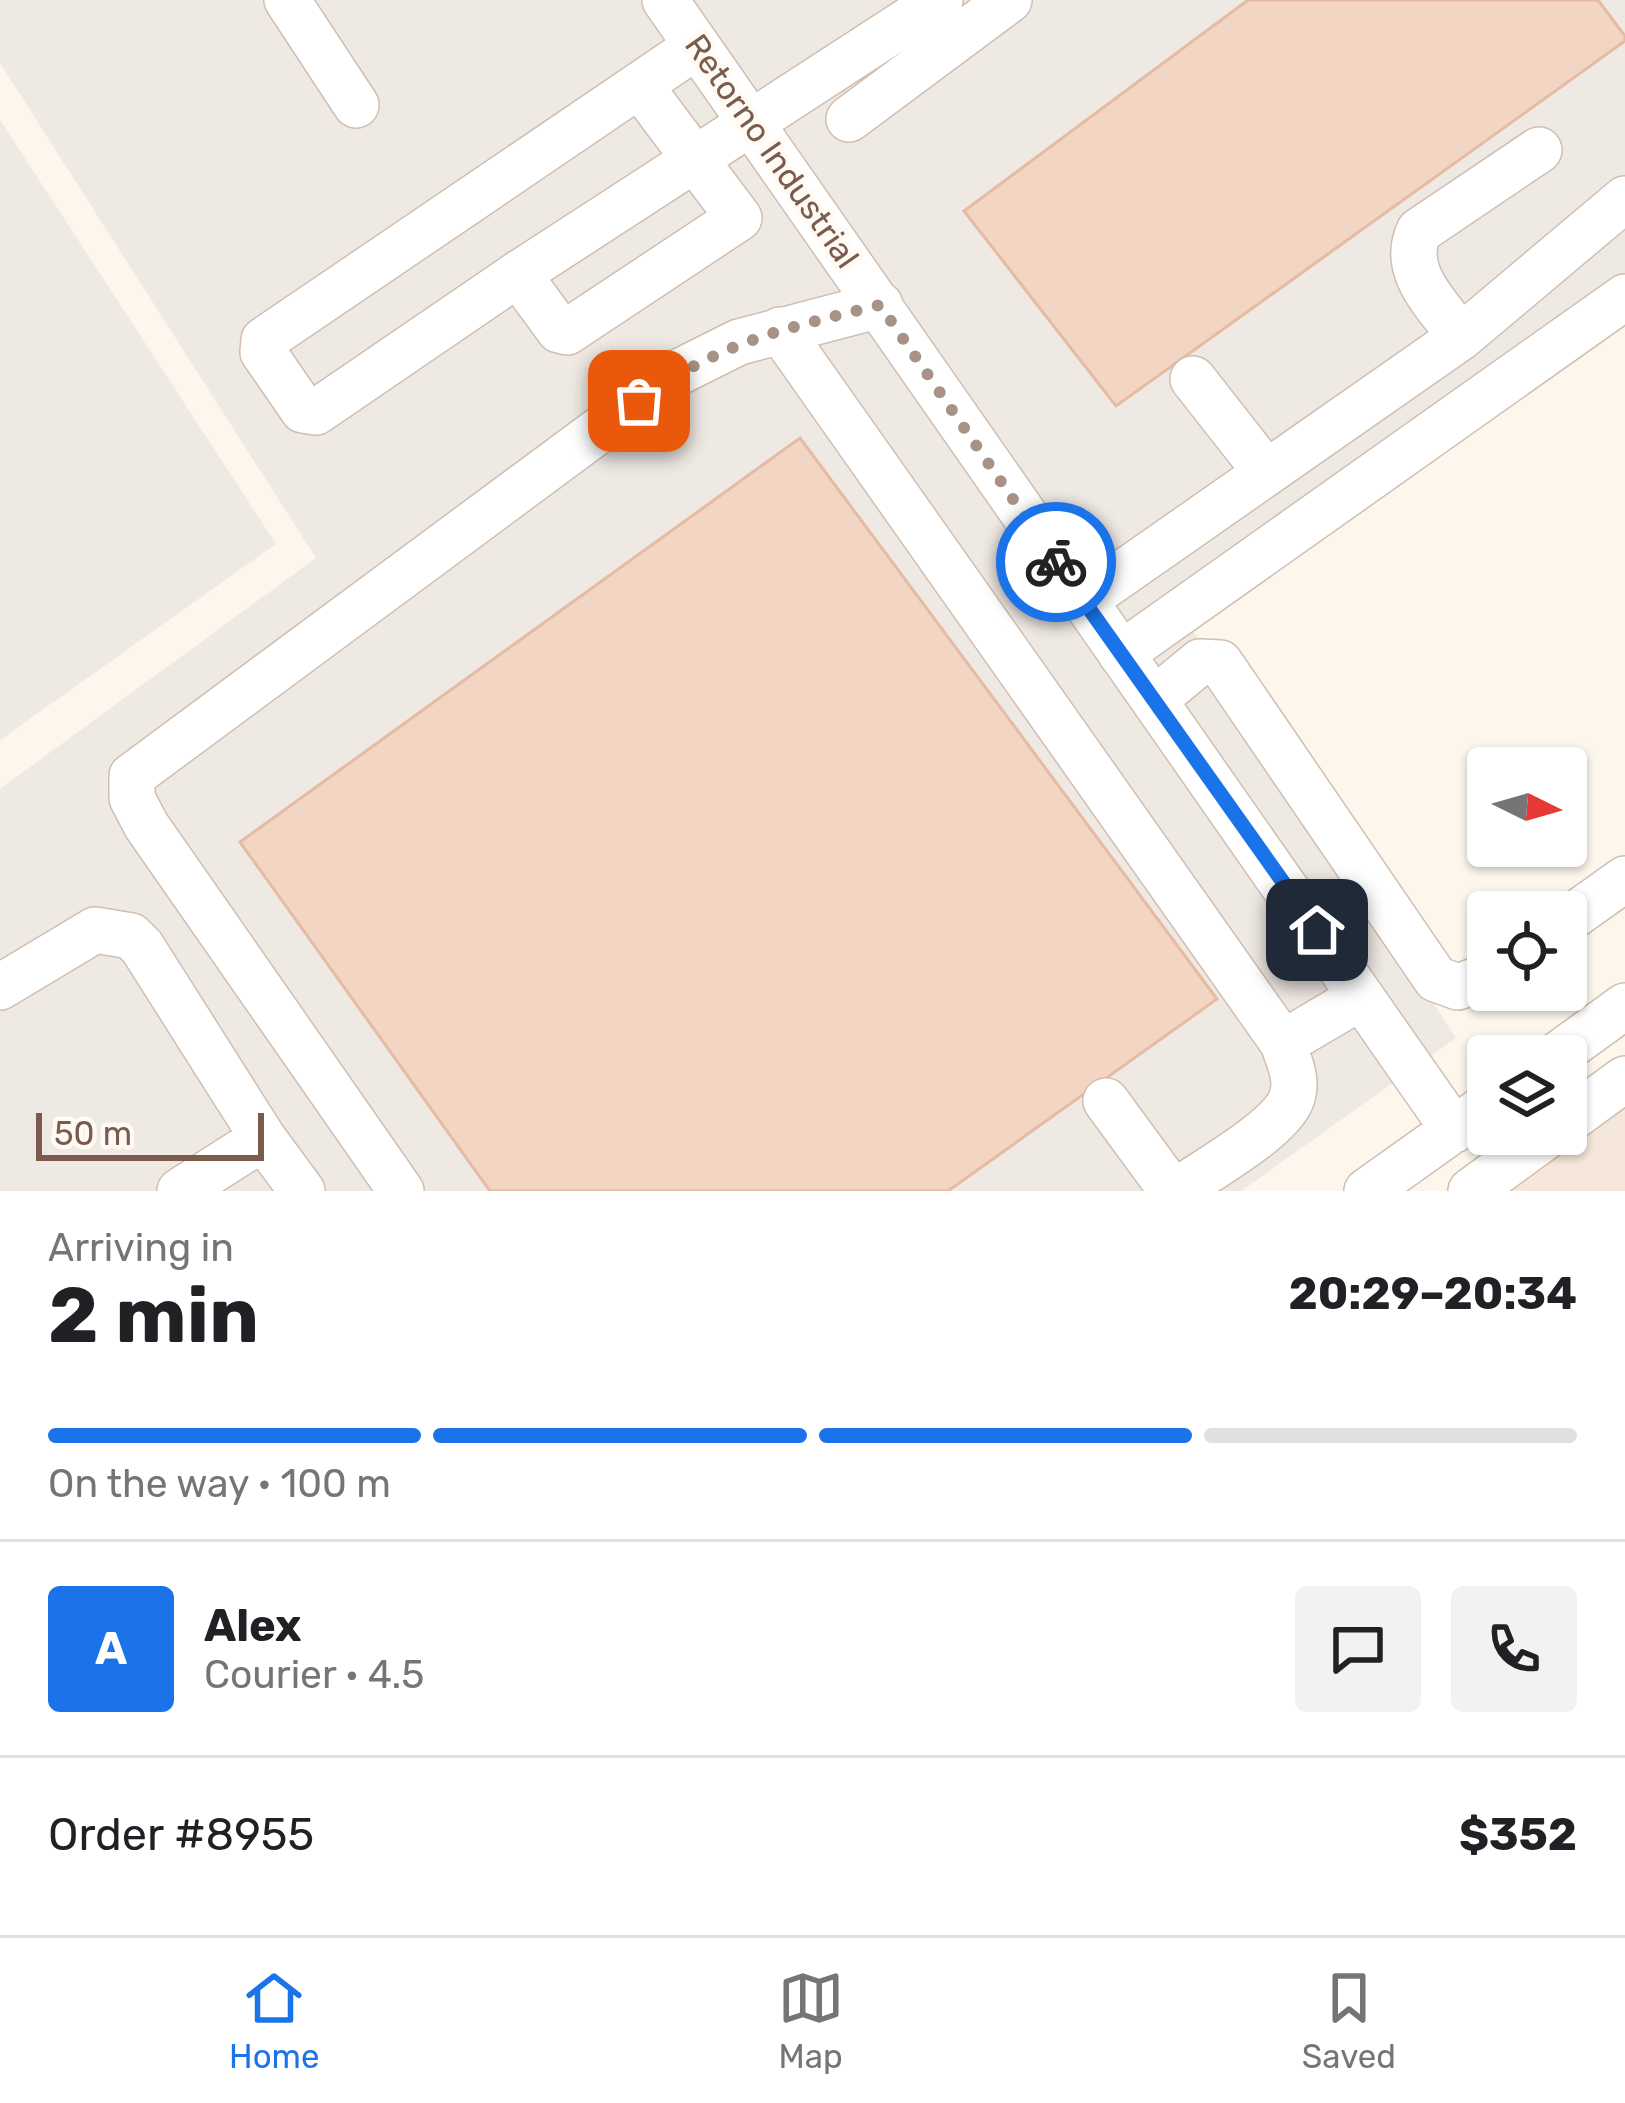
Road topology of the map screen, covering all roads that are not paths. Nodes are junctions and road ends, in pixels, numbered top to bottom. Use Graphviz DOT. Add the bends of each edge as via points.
graph roads {
  1 [pos="287,0"];
  2 [pos="665,0"];
  3 [pos="940,0"];
  4 [pos="1009,0"];
  5 [pos="697,46"];
  6 [pos="640,86"];
  7 [pos="356,105"];
  8 [pos="849,118"];
  9 [pos="754,124"];
  10 [pos="1539,150"];
  11 [pos="695,159"];
  12 [pos="1625,199"];
  13 [pos="518,274"];
  14 [pos="1625,297"];
  15 [pos="880,305"];
  16 [pos="780,330"];
  17 [pos="1461,337"];
  18 [pos="1193,379"];
  19 [pos="1266,472"];
  20 [pos="1083,601"];
  21 [pos="1121,654"];
  22 [pos="1154,700"];
  23 [pos="1625,879"];
  24 [pos="1587,906"];
  25 [pos="1467,984"];
  26 [pos="0,987"];
  27 [pos="1360,997"];
  28 [pos="1625,1006"];
  29 [pos="1585,1035"];
  30 [pos="1283,1043"];
  31 [pos="1625,1079"];
  32 [pos="1106,1101"];
  33 [pos="1587,1107"];
  34 [pos="1467,1114"];
  35 [pos="1467,1121"];
  36 [pos="263,1138"];
  37 [pos="1520,1155"];
  38 [pos="180,1191"];
  39 [pos="302,1191"];
  40 [pos="401,1191"];
  41 [pos="1174,1191"];
  42 [pos="1367,1191"];
  43 [pos="1471,1191"];
  1 -- 7 [label="street"];
  2 -- 5 [label="street, Retorno Industrial"];
  3 -- 9 [label="street"];
  4 -- 8 [label="street"];
  5 -- 6 [label="street"];
  5 -- 9 [label="street, Retorno Industrial"];
  6 -- 11 [label="street"];
  6 -- 13 [label="street" via="261,348 313,413"];
  9 -- 11 [label="street"];
  9 -- 15 [label="street, Retorno Industrial"];
  10 -- 17 [label="street" via="1419,231 1411,248 1414,272"];
  11 -- 13 [label="street"];
  11 -- 13 [label="street" via="739,218 572,330 559,330"];
  12 -- 17 [label="street"];
  14 -- 21 [label="street"];
  15 -- 16 [label="street"];
  15 -- 20 [label="street, Retorno Industrial"];
  16 -- 30 [label="street"];
  16 -- 40 [label="street" via="675,374 132,776 132,798 146,825"];
  17 -- 19 [label="street"];
  18 -- 19 [label="street"];
  19 -- 20 [label="street"];
  20 -- 21 [label="street, Retorno Industrial"];
  21 -- 22 [label="street, Retorno Industrial"];
  22 -- 25 [label="street" via="1200,662 1220,663 1436,979"];
  22 -- 27 [label="street, Retorno Industrial"];
  23 -- 24 [label="street"];
  26 -- 36 [label="street" via="94,930 131,936"];
  27 -- 30 [label="street"];
  27 -- 34 [label="street, Retorno Industrial"];
  28 -- 29 [label="street"];
  30 -- 41 [label="street" via="1294,1085 1279,1118"];
  31 -- 33 [label="street"];
  32 -- 41 [label="street"];
  35 -- 42 [label="street"];
  36 -- 38 [label="street"];
  36 -- 39 [label="street"];
  37 -- 43 [label="street"];
}
